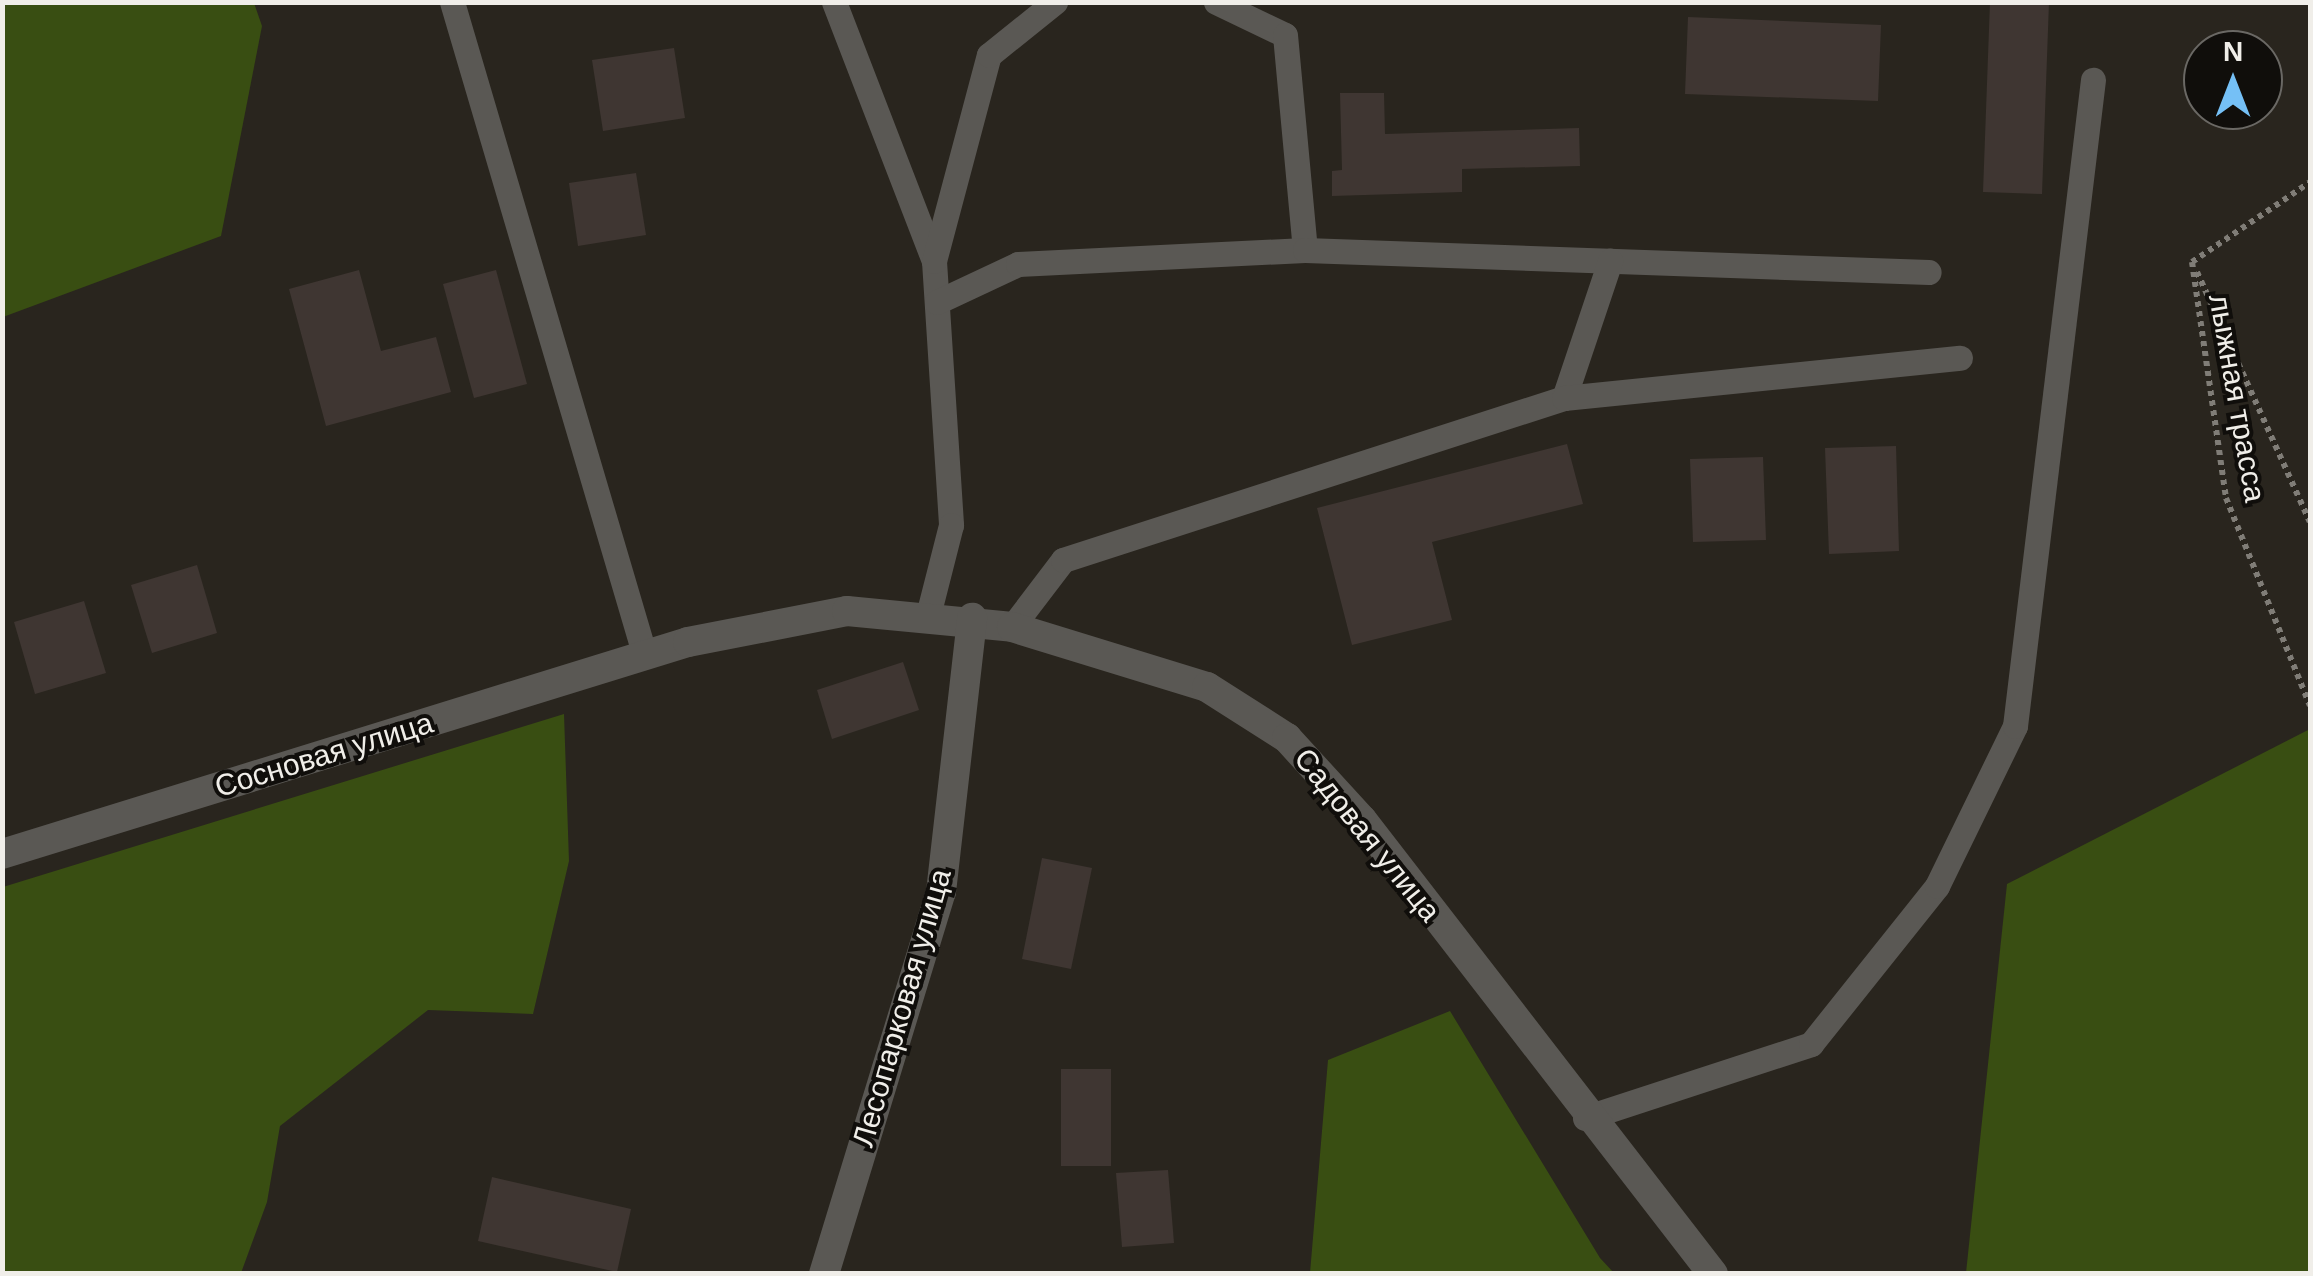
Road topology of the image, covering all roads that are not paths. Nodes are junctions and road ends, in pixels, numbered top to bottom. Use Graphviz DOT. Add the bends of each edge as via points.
graph roads {
  1 [pos="452,2"];
  2 [pos="834,2"];
  3 [pos="1054,2"];
  4 [pos="1216,2"];
  5 [pos="2093,80"];
  6 [pos="1305,250"];
  7 [pos="934,261"];
  8 [pos="1610,261"];
  9 [pos="1929,272"];
  10 [pos="937,302"];
  11 [pos="1960,358"];
  12 [pos="1564,398"];
  13 [pos="928,615"];
  14 [pos="972,618"];
  15 [pos="1012,627"];
  16 [pos="644,656"];
  17 [pos="2,854"];
  18 [pos="1585,1118"];
  19 [pos="824,1274"];
  20 [pos="1713,1274"];
  1 -- 16 [label="lane"];
  2 -- 7 [label="lane"];
  3 -- 7 [label="lane" via="989,55"];
  4 -- 6 [label="lane" via="1285,34"];
  5 -- 18 [label="lane" via="2015,726 1938,886 1811,1044"];
  6 -- 8 [label="lane"];
  6 -- 10 [label="lane" via="1018,264"];
  7 -- 10 [label="lane"];
  8 -- 9 [label="lane"];
  8 -- 12 [label="lane"];
  10 -- 13 [label="lane" via="952,525"];
  11 -- 12 [label="lane"];
  12 -- 15 [label="lane" via="1064,560"];
  13 -- 14 [label="street, Садовая улица"];
  13 -- 16 [label="street, Садовая улица" via="847,611"];
  14 -- 15 [label="street, Садовая улица"];
  14 -- 19 [label="street, Лесопарковая улица" via="941,892"];
  15 -- 18 [label="street, Садовая улица" via="1207,687 1287,738 1362,820"];
  16 -- 17 [label="street, Сосновая улица"];
  18 -- 20 [label="street, Садовая улица"];
}
